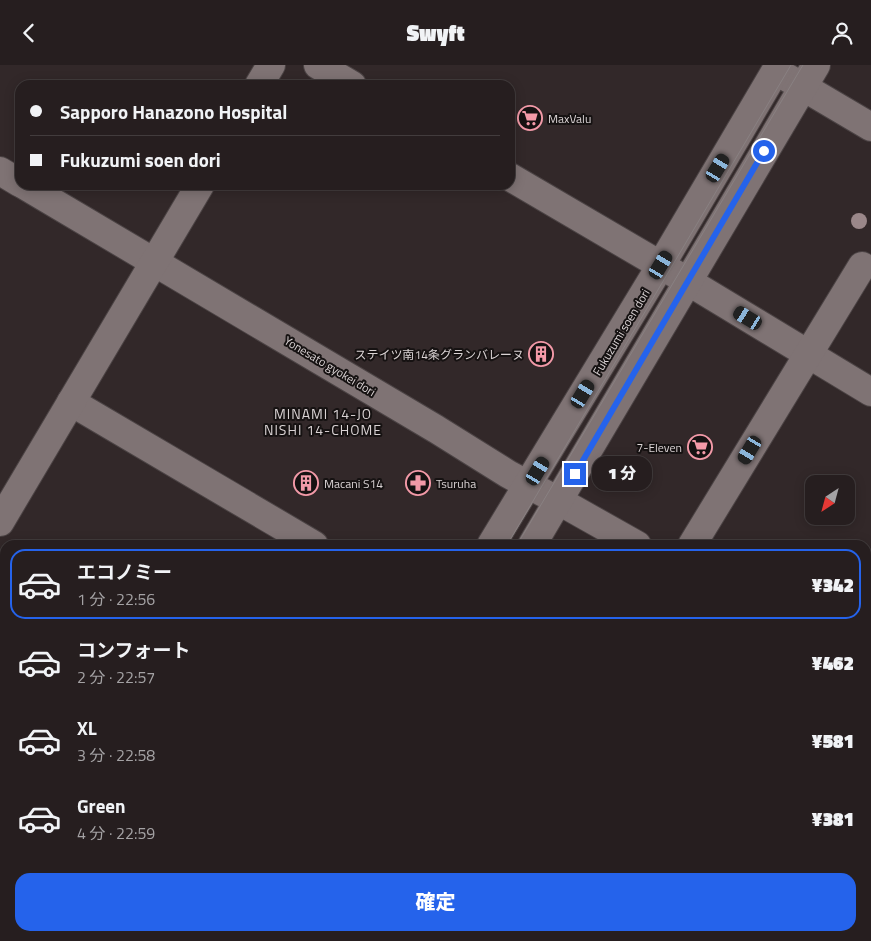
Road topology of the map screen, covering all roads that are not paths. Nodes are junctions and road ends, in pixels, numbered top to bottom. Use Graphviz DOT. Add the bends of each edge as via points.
graph roads {
  1 [pos="271,65"];
  2 [pos="318,65"];
  3 [pos="773,67"];
  4 [pos="809,76"];
  5 [pos="262,80"];
  6 [pos="344,80"];
  7 [pos="871,127"];
  8 [pos="0,171"];
  9 [pos="15,180"];
  10 [pos="515,180"];
  11 [pos="32,190"];
  12 [pos="197,190"];
  13 [pos="154,262"];
  14 [pos="661,265"];
  15 [pos="862,266"];
  16 [pos="687,281"];
  17 [pos="808,354"];
  18 [pos="871,392"];
  19 [pos="71,402"];
  20 [pos="529,485"];
  21 [pos="7,494"];
  22 [pos="559,501"];
  23 [pos="0,522"];
  24 [pos="306,540"];
  25 [pos="495,540"];
  26 [pos="535,540"];
  27 [pos="628,540"];
  28 [pos="695,540"];
  1 -- 5 [label="street"];
  2 -- 6 [label="street"];
  3 -- 4 [label="street"];
  3 -- 14 [label="street, Fukuzumi soen dori"];
  4 -- 7 [label="street"];
  4 -- 16 [label="street"];
  8 -- 9 [label="street"];
  10 -- 14 [label="street"];
  11 -- 13 [label="street, Yonesato gyokei dori"];
  12 -- 13 [label="street"];
  13 -- 19 [label="street"];
  13 -- 20 [label="street, Yonesato gyokei dori"];
  14 -- 16 [label="street"];
  14 -- 20 [label="street, Fukuzumi soen dori"];
  15 -- 17 [label="street"];
  16 -- 17 [label="street"];
  16 -- 22 [label="street"];
  17 -- 18 [label="street"];
  17 -- 28 [label="street"];
  19 -- 21 [label="street"];
  19 -- 24 [label="street"];
  20 -- 22 [label="street, Yonesato gyokei dori"];
  20 -- 25 [label="street, Fukuzumi soen dori"];
  21 -- 23 [label="street"];
  22 -- 26 [label="street"];
  22 -- 27 [label="street, Yonesato gyokei dori"];
}
